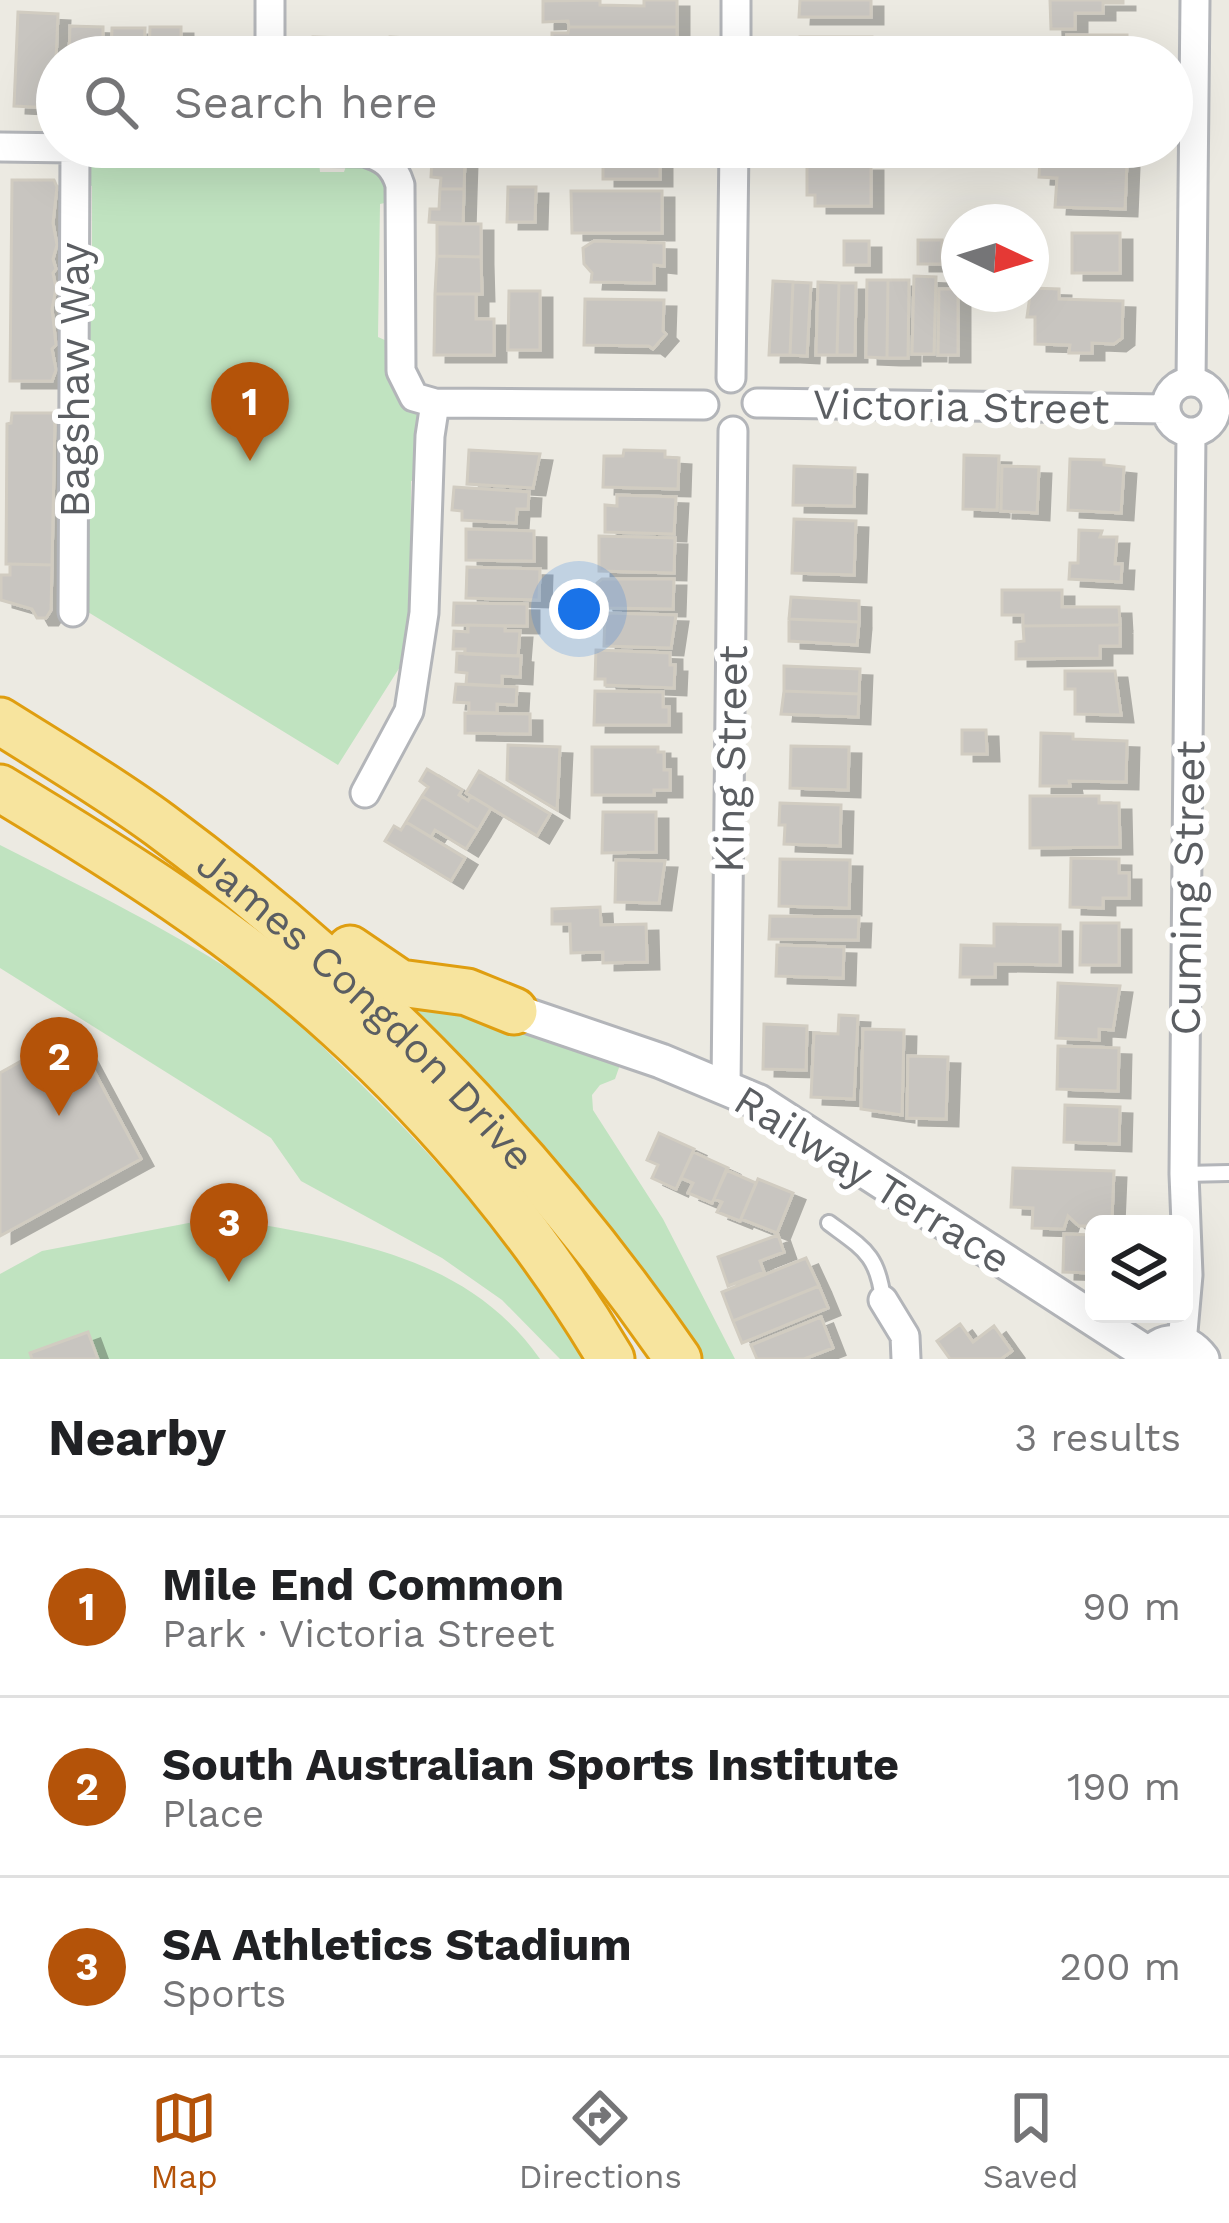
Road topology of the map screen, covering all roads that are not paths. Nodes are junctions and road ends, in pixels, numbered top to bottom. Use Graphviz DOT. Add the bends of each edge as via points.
graph roads {
  1 [pos="271,0"];
  2 [pos="736,0"];
  3 [pos="1195,0"];
  4 [pos="270,36"];
  5 [pos="736,36"];
  6 [pos="0,147"];
  7 [pos="36,147"];
  8 [pos="75,168"];
  9 [pos="393,168"];
  10 [pos="734,168"];
  11 [pos="731,378"];
  12 [pos="1191,382"];
  13 [pos="435,403"];
  14 [pos="757,403"];
  15 [pos="704,405"];
  16 [pos="1223,407"];
  17 [pos="1165,409"];
  18 [pos="733,431"];
  19 [pos="1191,433"];
  20 [pos="73,612"];
  21 [pos="0,721"];
  22 [pos="0,788"];
  23 [pos="364,793"];
  24 [pos="0,823"];
  25 [pos="197,855"];
  26 [pos="191,911"];
  27 [pos="514,1011"];
  28 [pos="726,1086"];
  29 [pos="1229,1173"];
  30 [pos="1184,1174"];
  31 [pos="830,1223"];
  32 [pos="883,1300"];
  33 [pos="1192,1351"];
  34 [pos="1147,1356"];
  35 [pos="611,1359"];
  36 [pos="678,1359"];
  37 [pos="906,1359"];
  1 -- 4 [label="street"];
  2 -- 5 [label="street"];
  3 -- 12 [label="street"];
  6 -- 7 [label="street"];
  8 -- 20 [label="street, Bagshaw Way"];
  9 -- 13 [label="street" via="400,184 401,371 414,398"];
  10 -- 11 [label="street"];
  11 -- 14 [label="street"];
  11 -- 15 [label="street" via="707,393"];
  12 -- 16 [label="street"];
  12 -- 17 [label="street" via="1178,385"];
  13 -- 15 [label="street"];
  13 -- 23 [label="street" via="424,613 409,711"];
  14 -- 17 [label="street, Victoria Street"];
  14 -- 18 [label="street" via="747,426"];
  15 -- 18 [label="street" via="710,421"];
  16 -- 19 [label="street"];
  17 -- 19 [label="street" via="1178,430"];
  18 -- 28 [label="street, King Street"];
  19 -- 30 [label="street, Cuming Street"];
  21 -- 25 [label="highway, James Congdon Drive"];
  22 -- 26 [label="highway, James Congdon Drive"];
  24 -- 26 [label="highway" via="129,898"];
  25 -- 27 [label="highway" via="261,873 386,977 483,996"];
  25 -- 36 [label="highway, James Congdon Drive" via="361,991 458,1086 562,1204"];
  26 -- 35 [label="highway, James Congdon Drive" via="338,1025 434,1123 522,1229"];
  27 -- 28 [label="street, Railway Terrace"];
  28 -- 34 [label="street, Railway Terrace" via="800,1126"];
  29 -- 30 [label="lane"];
  30 -- 33 [label="street, Cuming Street"];
  31 -- 32 [label="lane" via="874,1261"];
  32 -- 37 [label="street" via="905,1336"];
  33 -- 34 [label="street" via="1163,1343"];
}
